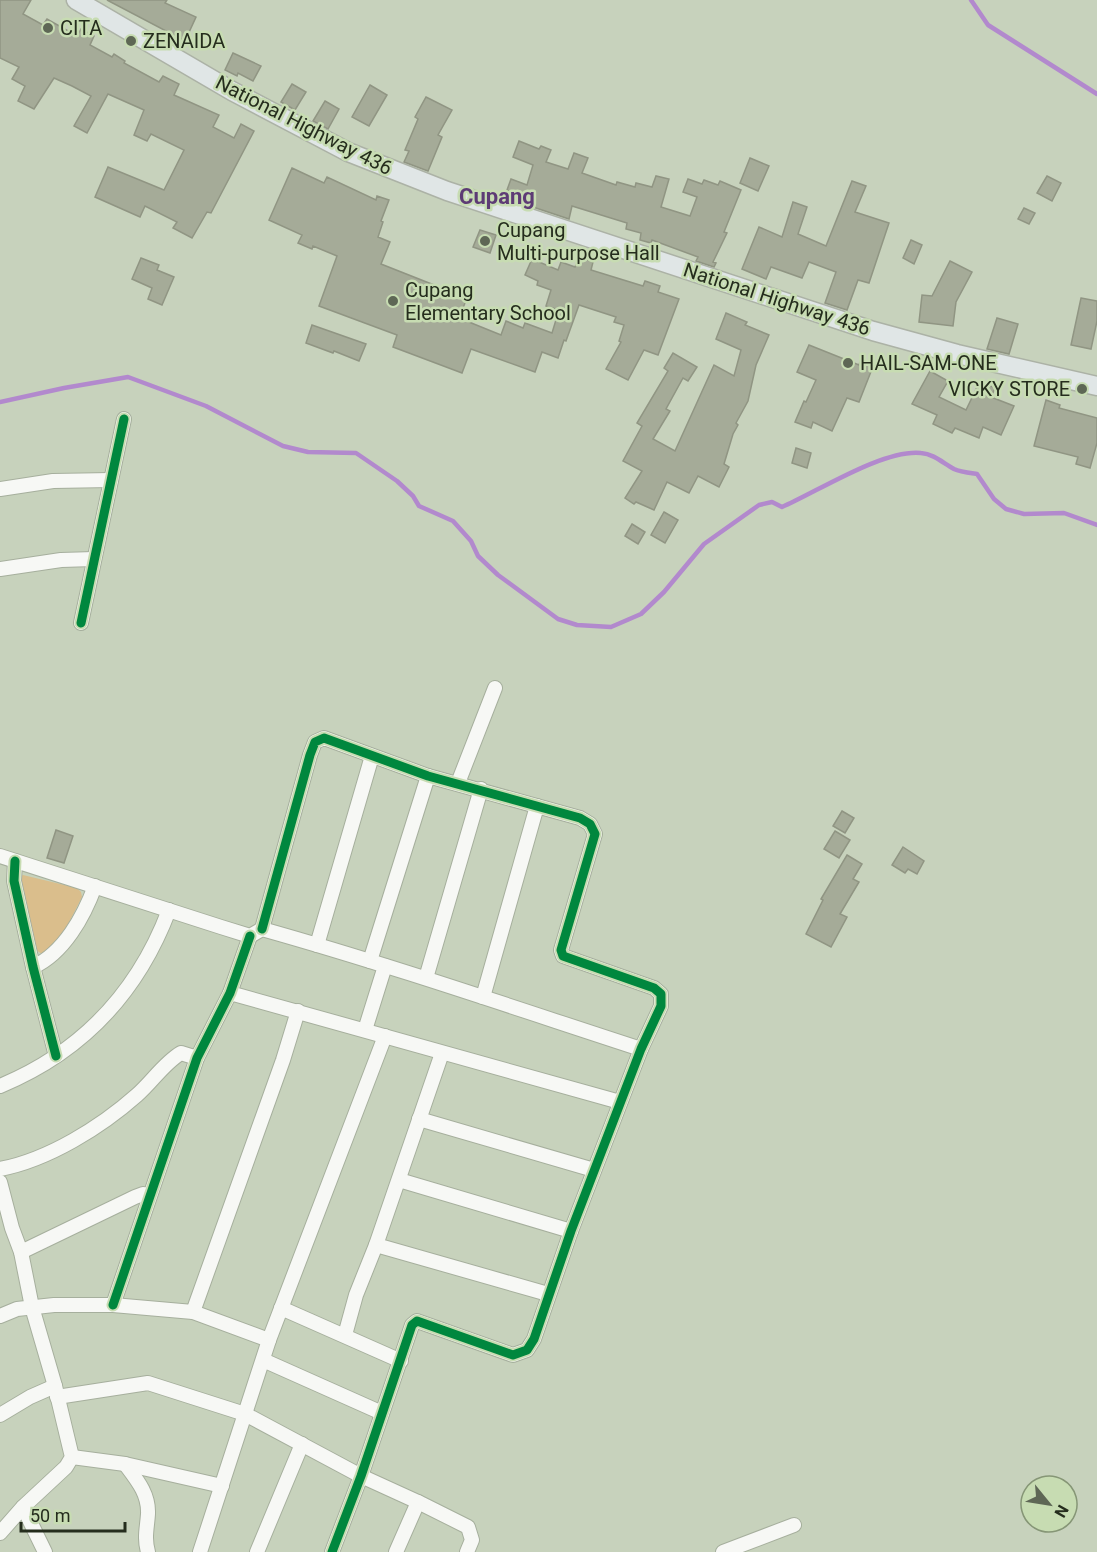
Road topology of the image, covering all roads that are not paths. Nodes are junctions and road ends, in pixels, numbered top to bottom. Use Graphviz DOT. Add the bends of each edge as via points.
graph roads {
  1 [pos="76,0"];
  2 [pos="1097,386"];
  3 [pos="124,419"];
  4 [pos="111,480"];
  5 [pos="0,489"];
  6 [pos="94,559"];
  7 [pos="0,569"];
  8 [pos="81,623"];
  9 [pos="495,688"];
  10 [pos="372,756"];
  11 [pos="428,776"];
  12 [pos="458,783"];
  13 [pos="481,789"];
  14 [pos="537,806"];
  15 [pos="0,856"];
  16 [pos="15,861"];
  17 [pos="95,886"];
  18 [pos="169,910"];
  19 [pos="256,933"];
  20 [pos="317,945"];
  21 [pos="370,961"];
  22 [pos="385,966"];
  23 [pos="33,967"];
  24 [pos="426,978"];
  25 [pos="230,993"];
  26 [pos="483,997"];
  27 [pos="298,1011"];
  28 [pos="365,1030"];
  29 [pos="385,1036"];
  30 [pos="641,1049"];
  31 [pos="442,1053"];
  32 [pos="56,1056"];
  33 [pos="197,1058"];
  34 [pos="0,1086"];
  35 [pos="620,1102"];
  36 [pos="419,1119"];
  37 [pos="0,1169"];
  38 [pos="594,1170"];
  39 [pos="399,1180"];
  40 [pos="0,1182"];
  41 [pos="149,1196"];
  42 [pos="6,1230"];
  43 [pos="571,1232"];
  44 [pos="376,1245"];
  45 [pos="21,1252"];
  46 [pos="548,1294"];
  47 [pos="113,1305"];
  48 [pos="32,1307"];
  49 [pos="282,1308"];
  50 [pos="193,1312"];
  51 [pos="0,1316"];
  52 [pos="345,1335"];
  53 [pos="269,1340"];
  54 [pos="263,1360"];
  55 [pos="401,1361"];
  56 [pos="56,1392"];
  57 [pos="382,1413"];
  58 [pos="245,1414"];
  59 [pos="0,1415"];
  60 [pos="302,1444"];
  61 [pos="72,1457"];
  62 [pos="124,1464"];
  63 [pos="361,1476"];
  64 [pos="222,1486"];
  65 [pos="418,1502"];
  66 [pos="23,1507"];
  67 [pos="794,1525"];
  68 [pos="0,1533"];
  69 [pos="45,1552"];
  70 [pos="148,1552"];
  71 [pos="200,1552"];
  72 [pos="257,1552"];
  73 [pos="332,1552"];
  74 [pos="396,1552"];
  75 [pos="467,1552"];
  76 [pos="723,1552"];
  1 -- 2 [label="main road, National Highway 436" via="232,91 348,152 437,187 873,331"];
  3 -- 4 [label="street"];
  4 -- 5 [label="street"];
  4 -- 6 [label="street"];
  6 -- 7 [label="street"];
  6 -- 8 [label="street"];
  9 -- 12 [label="street"];
  10 -- 11 [label="street"];
  10 -- 19 [label="street" via="324,738 315,742"];
  10 -- 20 [label="street"];
  11 -- 12 [label="street"];
  11 -- 21 [label="street"];
  12 -- 13 [label="street"];
  13 -- 14 [label="street"];
  13 -- 24 [label="street"];
  14 -- 26 [label="street"];
  14 -- 30 [label="street" via="580,818 596,834 562,956 654,988 661,994 660,1006"];
  15 -- 16 [label="street"];
  16 -- 17 [label="street"];
  16 -- 23 [label="street" via="14,881"];
  17 -- 18 [label="street"];
  17 -- 23 [label="street" via="85,910 63,942"];
  18 -- 19 [label="street"];
  18 -- 32 [label="street" via="153,949 122,996 92,1029"];
  19 -- 20 [label="street"];
  19 -- 25 [label="street"];
  20 -- 21 [label="street"];
  21 -- 22 [label="street"];
  22 -- 24 [label="street"];
  22 -- 28 [label="street"];
  23 -- 32 [label="street"];
  24 -- 26 [label="street"];
  25 -- 27 [label="street"];
  25 -- 33 [label="street"];
  26 -- 30 [label="street"];
  27 -- 28 [label="street"];
  27 -- 50 [label="street"];
  28 -- 29 [label="street"];
  29 -- 31 [label="street"];
  29 -- 49 [label="street"];
  30 -- 35 [label="street"];
  31 -- 35 [label="street"];
  31 -- 36 [label="street"];
  32 -- 34 [label="street"];
  33 -- 37 [label="street" via="181,1053 124,1106 88,1132"];
  33 -- 41 [label="street"];
  35 -- 38 [label="street"];
  36 -- 38 [label="street"];
  36 -- 39 [label="street"];
  38 -- 43 [label="street"];
  39 -- 43 [label="street"];
  39 -- 44 [label="street"];
  40 -- 42 [label="street"];
  41 -- 45 [label="street" via="135,1197"];
  41 -- 47 [label="street"];
  42 -- 45 [label="street"];
  43 -- 46 [label="street"];
  44 -- 46 [label="street"];
  44 -- 52 [label="street"];
  45 -- 48 [label="street"];
  46 -- 55 [label="street" via="527,1350 513,1355 417,1321 412,1325"];
  47 -- 48 [label="street"];
  47 -- 50 [label="street"];
  48 -- 51 [label="street"];
  48 -- 56 [label="street"];
  49 -- 52 [label="street"];
  49 -- 53 [label="street"];
  50 -- 53 [label="street"];
  52 -- 55 [label="street"];
  53 -- 54 [label="street"];
  54 -- 57 [label="street"];
  54 -- 58 [label="street"];
  55 -- 57 [label="street"];
  56 -- 58 [label="street" via="148,1383"];
  56 -- 59 [label="street" via="30,1397"];
  56 -- 61 [label="street"];
  57 -- 63 [label="street"];
  58 -- 60 [label="street"];
  58 -- 64 [label="street"];
  60 -- 63 [label="street"];
  60 -- 72 [label="street"];
  61 -- 62 [label="street"];
  61 -- 66 [label="street"];
  62 -- 64 [label="street"];
  62 -- 70 [label="street" via="143,1488 148,1512"];
  63 -- 65 [label="street"];
  63 -- 73 [label="street"];
  64 -- 71 [label="street"];
  65 -- 74 [label="street"];
  65 -- 75 [label="street" via="468,1527 472,1540"];
  66 -- 68 [label="street"];
  66 -- 69 [label="street"];
  67 -- 76 [label="street"];
}
